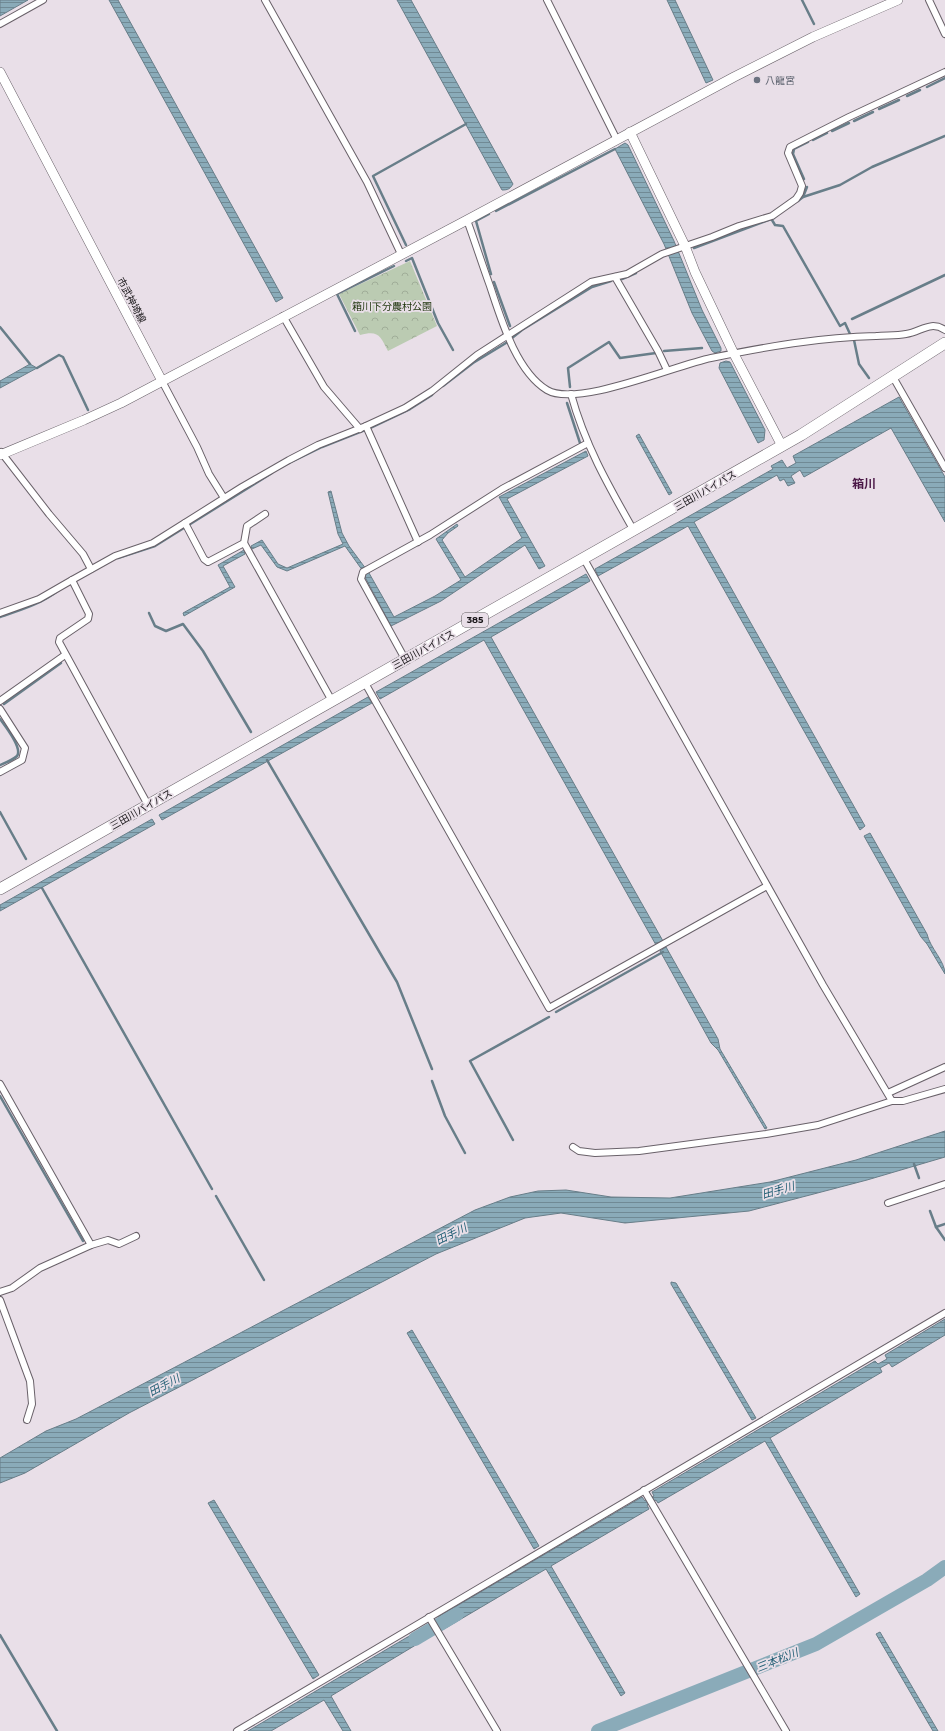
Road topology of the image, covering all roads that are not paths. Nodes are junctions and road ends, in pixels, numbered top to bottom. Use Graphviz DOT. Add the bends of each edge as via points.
graph roads {
  1 [pos="43,0"];
  2 [pos="265,0"];
  3 [pos="547,0"];
  4 [pos="898,0"];
  5 [pos="928,0"];
  6 [pos="0,24"];
  7 [pos="945,34"];
  8 [pos="0,72"];
  9 [pos="945,72"];
  10 [pos="630,132"];
  11 [pos="617,140"];
  12 [pos="467,220"];
  13 [pos="682,247"];
  14 [pos="401,254"];
  15 [pos="615,277"];
  16 [pos="283,316"];
  17 [pos="945,330"];
  18 [pos="507,336"];
  19 [pos="945,343"];
  20 [pos="734,354"];
  21 [pos="667,370"];
  22 [pos="893,377"];
  23 [pos="162,381"];
  24 [pos="571,394"];
  25 [pos="365,429"];
  26 [pos="588,443"];
  27 [pos="782,446"];
  28 [pos="1,453"];
  29 [pos="945,468"];
  30 [pos="224,498"];
  31 [pos="265,514"];
  32 [pos="186,526"];
  33 [pos="634,531"];
  34 [pos="418,542"];
  35 [pos="244,543"];
  36 [pos="584,559"];
  37 [pos="91,569"];
  38 [pos="73,583"];
  39 [pos="0,613"];
  40 [pos="65,655"];
  41 [pos="405,659"];
  42 [pos="365,683"];
  43 [pos="0,701"];
  44 [pos="332,701"];
  45 [pos="0,709"];
  46 [pos="0,772"];
  47 [pos="148,805"];
  48 [pos="767,886"];
  49 [pos="0,889"];
  50 [pos="945,1067"];
  51 [pos="0,1084"];
  52 [pos="945,1089"];
  53 [pos="888,1093"];
  54 [pos="892,1101"];
  55 [pos="573,1147"];
  56 [pos="945,1184"];
  57 [pos="888,1203"];
  58 [pos="136,1236"];
  59 [pos="91,1245"];
  60 [pos="0,1292"];
  61 [pos="0,1300"];
  62 [pos="945,1313"];
  63 [pos="27,1420"];
  64 [pos="644,1490"];
  65 [pos="429,1617"];
  66 [pos="237,1731"];
  67 [pos="497,1731"];
  68 [pos="786,1731"];
  1 -- 6 [label="street"];
  2 -- 14 [label="street" via="367,182"];
  3 -- 11 [label="street"];
  4 -- 10 [label="street" via="813,37"];
  5 -- 7 [label="street"];
  8 -- 23 [label="street, 市武神埼線"];
  9 -- 13 [label="street" via="790,147 788,153 802,186 796,199 772,216"];
  10 -- 11 [label="street"];
  10 -- 13 [label="street"];
  11 -- 12 [label="street"];
  12 -- 14 [label="street"];
  12 -- 18 [label="street"];
  13 -- 15 [label="street" via="665,253 627,274"];
  13 -- 20 [label="street"];
  14 -- 16 [label="street"];
  15 -- 18 [label="street" via="591,282"];
  15 -- 21 [label="street"];
  16 -- 23 [label="street"];
  16 -- 25 [label="street" via="324,386"];
  17 -- 20 [label="street" via="936,325 904,335 854,336"];
  18 -- 24 [label="street" via="537,382 559,394"];
  18 -- 25 [label="street" via="477,354 405,408"];
  19 -- 22 [label="highway, 三田川バイパス / 385"];
  20 -- 21 [label="street"];
  20 -- 27 [label="street"];
  21 -- 24 [label="street" via="615,386"];
  22 -- 27 [label="highway, 三田川バイパス / 385"];
  22 -- 29 [label="street"];
  23 -- 28 [label="street" via="84,420"];
  23 -- 30 [label="street" via="209,474"];
  24 -- 26 [label="street"];
  25 -- 30 [label="street" via="318,445"];
  25 -- 34 [label="street"];
  26 -- 33 [label="street"];
  26 -- 34 [label="street" via="502,490"];
  27 -- 33 [label="highway, 三田川バイパス / 385"];
  28 -- 37 [label="street" via="83,554"];
  30 -- 32 [label="street"];
  31 -- 35 [label="street" via="247,526"];
  32 -- 35 [label="street" via="208,562"];
  32 -- 37 [label="street"];
  33 -- 36 [label="highway, 三田川バイパス / 385"];
  34 -- 41 [label="street" via="365,571 361,579"];
  35 -- 44 [label="street"];
  36 -- 41 [label="highway, 三田川バイパス / 385"];
  36 -- 48 [label="street"];
  37 -- 38 [label="street"];
  38 -- 39 [label="street"];
  38 -- 40 [label="street" via="89,614 88,618 60,638 59,642"];
  40 -- 43 [label="street"];
  40 -- 47 [label="street"];
  41 -- 42 [label="highway, 三田川バイパス / 385"];
  42 -- 44 [label="highway, 三田川バイパス / 385"];
  42 -- 48 [label="street" via="549,1008"];
  44 -- 47 [label="highway, 三田川バイパス / 385"];
  45 -- 46 [label="street" via="24,748 22,760"];
  47 -- 49 [label="highway, 三田川バイパス / 385"];
  48 -- 53 [label="street"];
  50 -- 53 [label="street"];
  51 -- 59 [label="street"];
  52 -- 54 [label="street" via="903,1101"];
  53 -- 54 [label="street"];
  54 -- 55 [label="street" via="818,1125 766,1134 639,1151 596,1153 579,1151"];
  56 -- 57 [label="street"];
  58 -- 59 [label="street" via="119,1244 108,1240"];
  59 -- 60 [label="street" via="40,1268 12,1288"];
  61 -- 63 [label="street" via="30,1382 32,1404"];
  62 -- 64 [label="street"];
  64 -- 65 [label="street"];
  64 -- 68 [label="street"];
  65 -- 66 [label="street"];
  65 -- 67 [label="street"];
}
